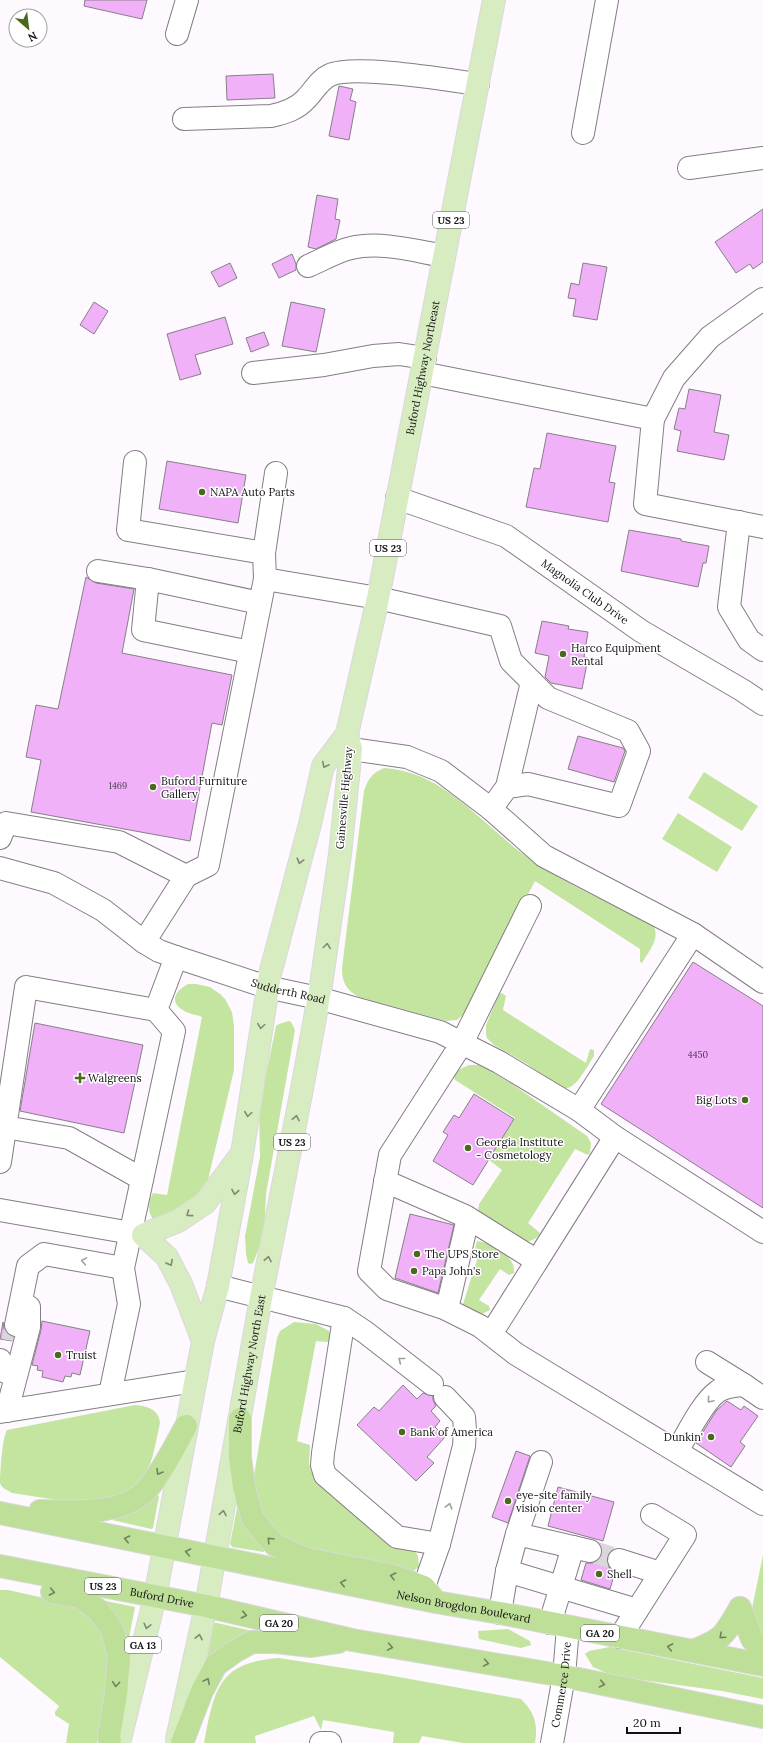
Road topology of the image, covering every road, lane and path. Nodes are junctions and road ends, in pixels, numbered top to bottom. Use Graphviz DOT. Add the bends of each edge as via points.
graph roads {
  1 [pos="187,0"];
  2 [pos="494,0"];
  3 [pos="607,0"];
  4 [pos="177,34"];
  5 [pos="478,84"];
  6 [pos="184,119"];
  7 [pos="583,132"];
  8 [pos="763,159"];
  9 [pos="689,168"];
  10 [pos="444,256"];
  11 [pos="308,266"];
  12 [pos="763,299"];
  13 [pos="423,366"];
  14 [pos="253,373"];
  15 [pos="653,419"];
  16 [pos="135,462"];
  17 [pos="276,473"];
  18 [pos="398,498"];
  19 [pos="739,522"];
  20 [pos="763,527"];
  21 [pos="264,553"];
  22 [pos="98,572"];
  23 [pos="148,579"];
  24 [pos="265,579"];
  25 [pos="378,598"];
  26 [pos="260,602"];
  27 [pos="763,650"];
  28 [pos="250,652"];
  29 [pos="532,682"];
  30 [pos="763,704"];
  31 [pos="349,741"];
  32 [pos="507,787"];
  33 [pos="491,809"];
  34 [pos="0,838"];
  35 [pos="0,868"];
  36 [pos="186,876"];
  37 [pos="530,906"];
  38 [pos="693,934"];
  39 [pos="144,942"];
  40 [pos="176,957"];
  41 [pos="763,982"];
  42 [pos="267,987"];
  43 [pos="320,991"];
  44 [pos="156,1010"];
  45 [pos="462,1043"];
  46 [pos="579,1110"];
  47 [pos="5,1127"];
  48 [pos="615,1137"];
  49 [pos="242,1154"];
  50 [pos="0,1162"];
  51 [pos="142,1179"];
  52 [pos="385,1181"];
  53 [pos="0,1210"];
  54 [pos="468,1218"];
  55 [pos="763,1232"];
  56 [pos="137,1234"];
  57 [pos="537,1262"];
  58 [pos="28,1266"];
  59 [pos="123,1268"];
  60 [pos="218,1286"];
  61 [pos="261,1298"];
  62 [pos="447,1309"];
  63 [pos="344,1318"];
  64 [pos="10,1332"];
  65 [pos="491,1334"];
  66 [pos="203,1341"];
  67 [pos="707,1362"];
  68 [pos="3,1366"];
  69 [pos="195,1382"];
  70 [pos="744,1385"];
  71 [pos="110,1394"];
  72 [pos="763,1398"];
  73 [pos="2,1409"];
  74 [pos="240,1419"];
  75 [pos="186,1426"];
  76 [pos="677,1451"];
  77 [pos="541,1462"];
  78 [pos="763,1504"];
  79 [pos="0,1511"];
  80 [pos="652,1515"];
  81 [pos="517,1534"];
  82 [pos="439,1544"];
  83 [pos="165,1547"];
  84 [pos="215,1558"];
  85 [pos="619,1560"];
  86 [pos="2,1571"];
  87 [pos="507,1571"];
  88 [pos="660,1573"];
  89 [pos="560,1587"];
  90 [pos="430,1595"];
  91 [pos="155,1597"];
  92 [pos="206,1606"];
  93 [pos="637,1610"];
  94 [pos="500,1613"];
  95 [pos="559,1625"];
  96 [pos="620,1637"];
  97 [pos="352,1640"];
  98 [pos="693,1651"];
  99 [pos="763,1651"];
  100 [pos="763,1665"];
  101 [pos="564,1676"];
  102 [pos="763,1717"];
  103 [pos="110,1743"];
  104 [pos="119,1743"];
  105 [pos="176,1743"];
  106 [pos="182,1743"];
  107 [pos="321,1743"];
  108 [pos="330,1743"];
  109 [pos="552,1743"];
  1 -- 4 [label="street"];
  2 -- 5 [label="main road, Buford Highway Northeast / US 23"];
  3 -- 7 [label="street"];
  5 -- 6 [label="street" via="384,73 336,73 324,78 305,100 285,113 271,116"];
  5 -- 10 [label="main road, Buford Highway Northeast / US 23"];
  8 -- 9 [label="street"];
  10 -- 11 [label="street" via="383,246 363,246 341,251"];
  10 -- 13 [label="main road, Buford Highway Northeast / US 23"];
  12 -- 15 [label="street" via="710,336 674,378"];
  13 -- 14 [label="street" via="399,354"];
  13 -- 15 [label="street"];
  13 -- 18 [label="main road, Buford Highway Northeast / US 23"];
  15 -- 19 [label="street" via="645,504"];
  16 -- 21 [label="street" via="128,530"];
  17 -- 21 [label="street"];
  18 -- 25 [label="main road, Buford Highway Northeast / US 23"];
  18 -- 30 [label="street, Magnolia Club Drive" via="506,536 641,631"];
  19 -- 20 [label="street"];
  19 -- 27 [label="street" via="728,607 749,640"];
  21 -- 24 [label="street"];
  22 -- 23 [label="street"];
  23 -- 26 [label="street"];
  23 -- 28 [label="street" via="143,630"];
  24 -- 25 [label="street"];
  24 -- 26 [label="street"];
  25 -- 29 [label="street" via="500,626 511,661"];
  25 -- 31 [label="main road, Buford Highway Northeast / US 23"];
  26 -- 28 [label="street"];
  28 -- 36 [label="street" via="208,866"];
  29 -- 32 [label="street"];
  29 -- 32 [label="street" via="548,698 628,731 639,751 619,806 528,784"];
  31 -- 33 [label="street" via="407,757 441,771"];
  31 -- 42 [label="main road, Gainesville Highway / US 23, one-way" via="323,766"];
  43 -- 31 [label="main road, Gainesville Highway / US 23, one-way" via="340,854"];
  32 -- 33 [label="street"];
  33 -- 38 [label="street" via="544,856"];
  34 -- 36 [label="street" via="6,823 119,842"];
  35 -- 39 [label="street, Sudderth Road" via="54,884 103,910"];
  36 -- 39 [label="street"];
  37 -- 45 [label="street"];
  38 -- 41 [label="street"];
  38 -- 46 [label="street"];
  39 -- 40 [label="street, Sudderth Road"];
  40 -- 42 [label="street, Sudderth Road"];
  40 -- 44 [label="street"];
  42 -- 43 [label="street, Sudderth Road"];
  42 -- 49 [label="main road, US 23, one-way"];
  43 -- 45 [label="street, Sudderth Road" via="440,1032"];
  61 -- 43 [label="main road, Buford Highway North East / US 23, one-way"];
  44 -- 47 [label="street" via="26,987"];
  44 -- 51 [label="street" via="174,1031"];
  45 -- 46 [label="street, Sudderth Road"];
  45 -- 52 [label="street" via="390,1155"];
  46 -- 48 [label="street, Sudderth Road"];
  47 -- 50 [label="street"];
  47 -- 51 [label="street" via="69,1138"];
  48 -- 55 [label="street, Sudderth Road"];
  48 -- 57 [label="street"];
  49 -- 56 [label="main road, one-way" via="205,1203 178,1221"];
  49 -- 60 [label="main road, US 23, one-way"];
  51 -- 56 [label="street"];
  52 -- 54 [label="street"];
  52 -- 62 [label="street" via="369,1271 388,1289"];
  53 -- 56 [label="street"];
  54 -- 57 [label="street"];
  54 -- 62 [label="street"];
  56 -- 59 [label="street"];
  56 -- 66 [label="main road, one-way" via="167,1257 181,1284"];
  57 -- 65 [label="street"];
  59 -- 58 [label="street, one-way" via="44,1254"];
  58 -- 64 [label="street"];
  58 -- 73 [label="street" via="29,1327"];
  59 -- 71 [label="street" via="129,1304"];
  60 -- 61 [label="street"];
  60 -- 66 [label="main road, US 23"];
  61 -- 63 [label="street"];
  61 -- 74 [label="main road, Buford Highway North East / US 23"];
  62 -- 65 [label="street"];
  82 -- 63 [label="street, one-way" via="464,1446 464,1417 438,1391"];
  63 -- 82 [label="street" via="323,1453 324,1475 397,1537"];
  64 -- 68 [label="street"];
  65 -- 76 [label="street" via="516,1354"];
  66 -- 69 [label="main road, US 23"];
  67 -- 70 [label="street"];
  68 -- 73 [label="street"];
  69 -- 71 [label="street"];
  69 -- 75 [label="main road, US 23"];
  70 -- 72 [label="street"];
  70 -- 76 [label="street, one-way" via="717,1392 702,1410"];
  71 -- 73 [label="street"];
  84 -- 74 [label="main road, Buford Highway North East / US 23, one-way"];
  90 -- 74 [label="highway, one-way" via="394,1576 306,1559 275,1545 252,1517 240,1457"];
  75 -- 79 [label="highway, one-way" via="152,1483 141,1495 128,1502 104,1510"];
  75 -- 83 [label="main road, US 23"];
  76 -- 78 [label="street"];
  77 -- 81 [label="street"];
  83 -- 79 [label="highway, one-way"];
  80 -- 88 [label="street" via="685,1535"];
  81 -- 87 [label="street"];
  81 -- 89 [label="street, Commerce Drive" via="582,1549"];
  82 -- 90 [label="street"];
  84 -- 83 [label="highway, Nelson Brogdon Boulevard / GA 20, one-way"];
  83 -- 91 [label="main road, GA 13"];
  90 -- 84 [label="highway, Nelson Brogdon Boulevard / GA 20, one-way"];
  84 -- 92 [label="main road, Buford Highway North East / US 23"];
  85 -- 88 [label="street"];
  86 -- 91 [label="highway, Buford Drive / US 23"];
  86 -- 103 [label="highway, one-way" via="80,1597 98,1610 112,1629 119,1657"];
  87 -- 89 [label="street"];
  87 -- 94 [label="street"];
  88 -- 93 [label="street"];
  89 -- 93 [label="street"];
  89 -- 95 [label="street, Commerce Drive"];
  90 -- 94 [label="highway, Nelson Brogdon Boulevard / GA 20"];
  91 -- 92 [label="highway, Buford Drive / US 23"];
  91 -- 104 [label="main road, GA 13, one-way"];
  92 -- 97 [label="highway, GA 20, one-way"];
  105 -- 92 [label="main road, Buford Highway North East, one-way"];
  93 -- 96 [label="street"];
  94 -- 95 [label="highway, Nelson Brogdon Boulevard / GA 20"];
  95 -- 96 [label="highway, Nelson Brogdon Boulevard / GA 20"];
  95 -- 101 [label="street, Commerce Drive"];
  98 -- 96 [label="highway, Nelson Brogdon Boulevard / GA 20, one-way"];
  97 -- 101 [label="highway, GA 20, one-way"];
  106 -- 97 [label="highway, one-way" via="202,1691 216,1665 234,1652 252,1642 311,1646"];
  99 -- 98 [label="highway, one-way" via="752,1639 740,1608 725,1634 712,1644"];
  98 -- 100 [label="highway, Nelson Brogdon Boulevard / GA 20"];
  101 -- 102 [label="highway, GA 20, one-way"];
  101 -- 109 [label="street, Commerce Drive"];
  107 -- 108 [label="street"];
}
